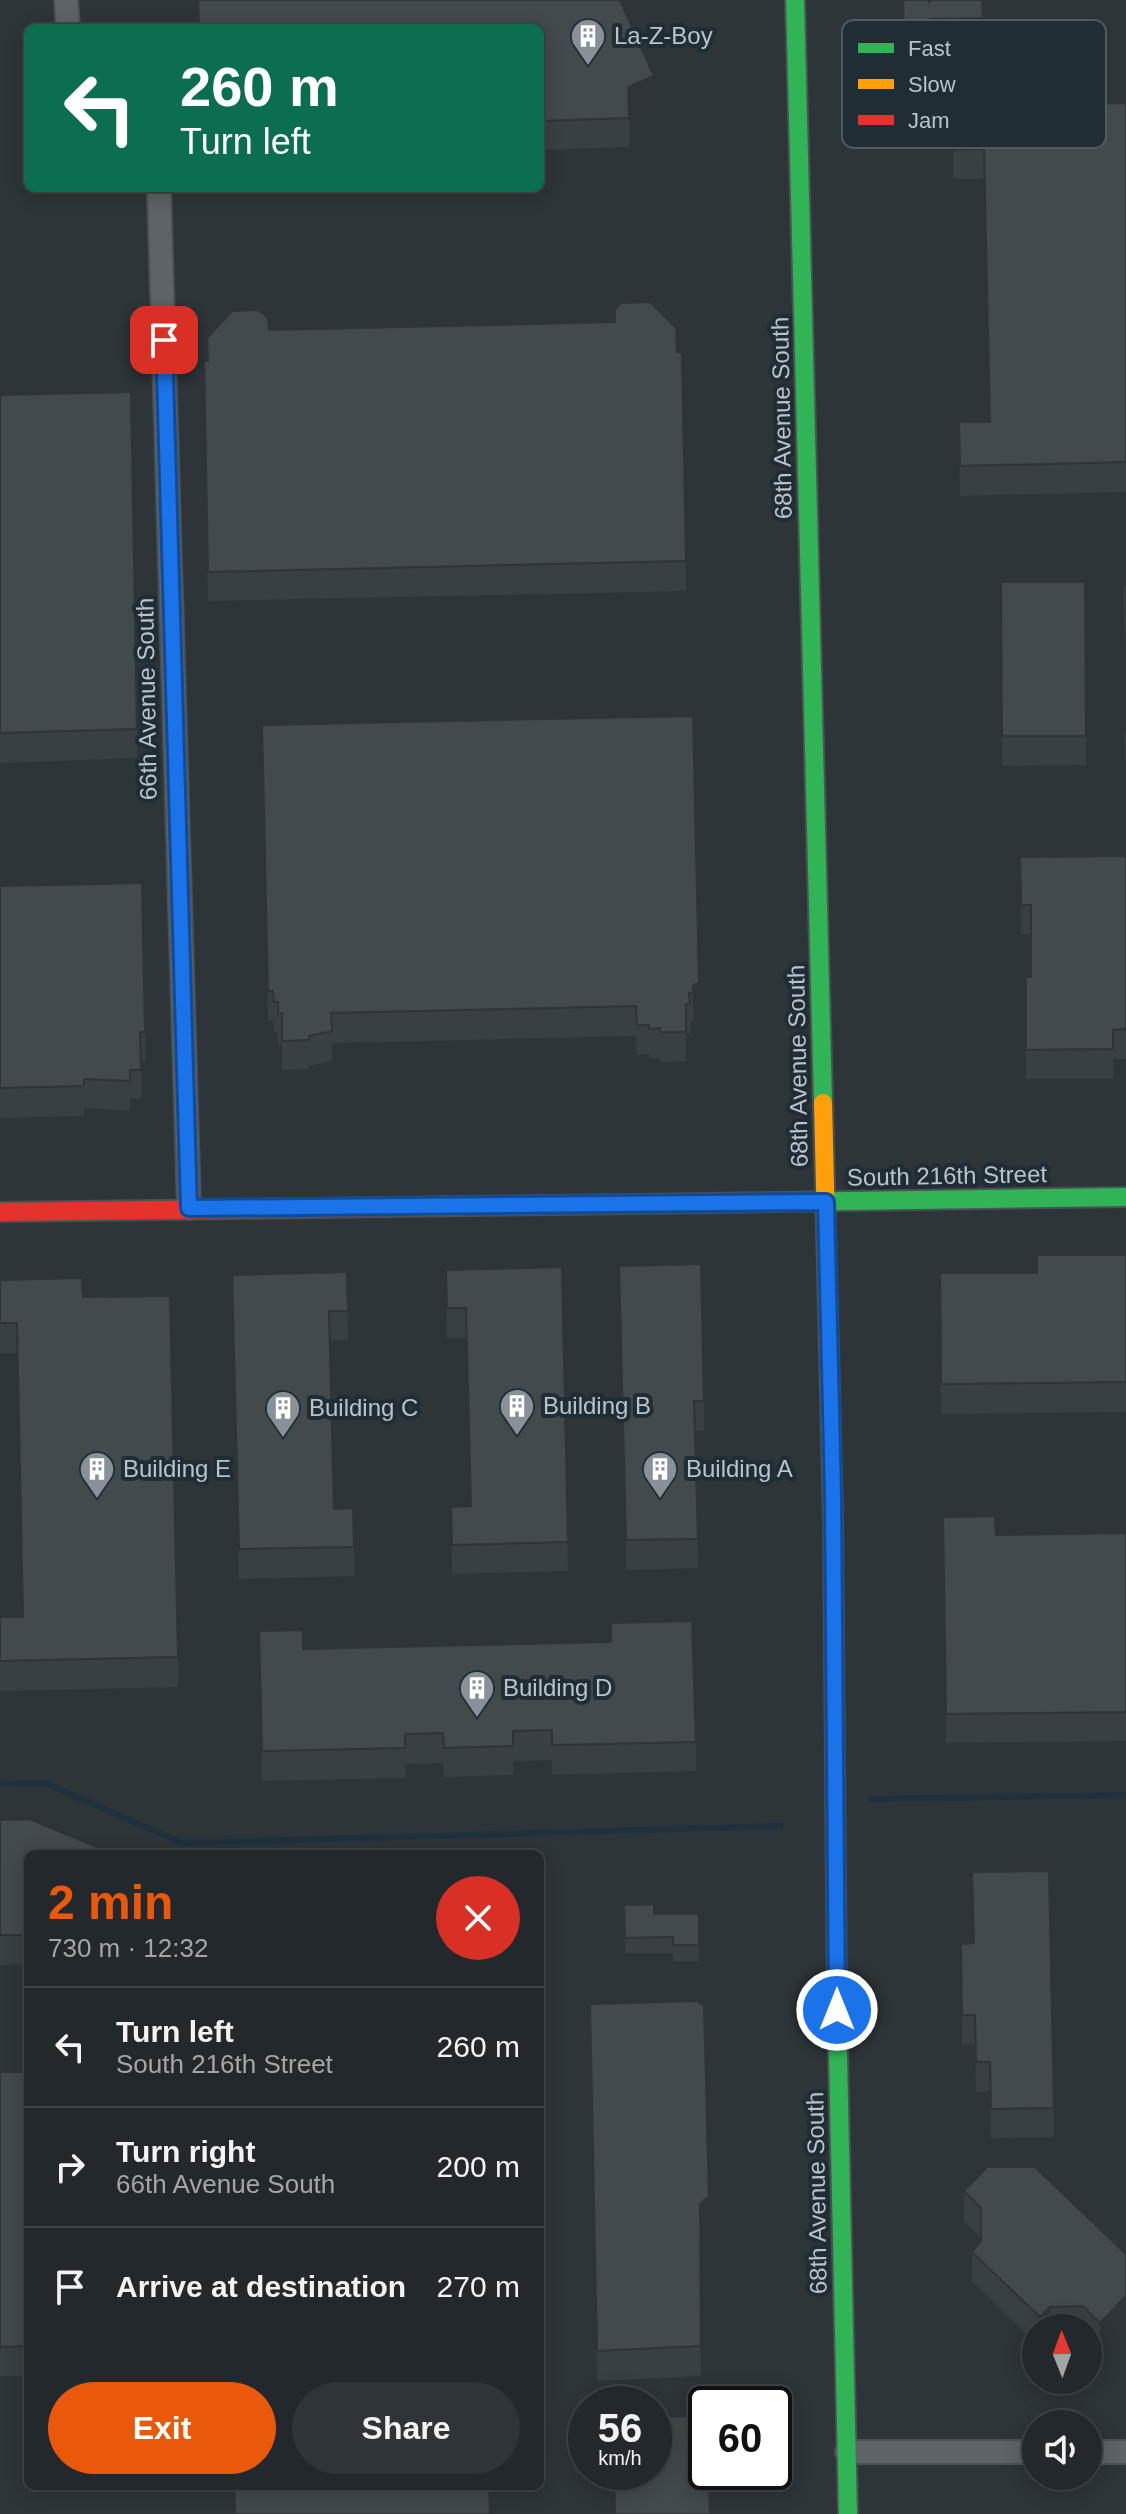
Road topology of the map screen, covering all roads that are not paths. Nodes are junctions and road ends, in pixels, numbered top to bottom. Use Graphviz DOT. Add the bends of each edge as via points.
graph roads {
  1 [pos="66,0"];
  2 [pos="795,0"];
  3 [pos="68,24"];
  4 [pos="159,192"];
  5 [pos="1126,1197"];
  6 [pos="826,1202"];
  7 [pos="189,1208"];
  8 [pos="0,1212"];
  9 [pos="847,2452"];
  10 [pos="1022,2452"];
  11 [pos="1102,2452"];
  12 [pos="1126,2452"];
  13 [pos="848,2514"];
  1 -- 3 [label="street"];
  2 -- 6 [label="main road, 68th Avenue South"];
  4 -- 7 [label="street, 66th Avenue South"];
  5 -- 6 [label="main road, South 216th Street"];
  6 -- 7 [label="main road, South 216th Street"];
  6 -- 9 [label="main road, 68th Avenue South"];
  7 -- 8 [label="main road, South 216th Street"];
  9 -- 10 [label="street"];
  9 -- 13 [label="main road, 68th Avenue South"];
  11 -- 12 [label="street"];
}
